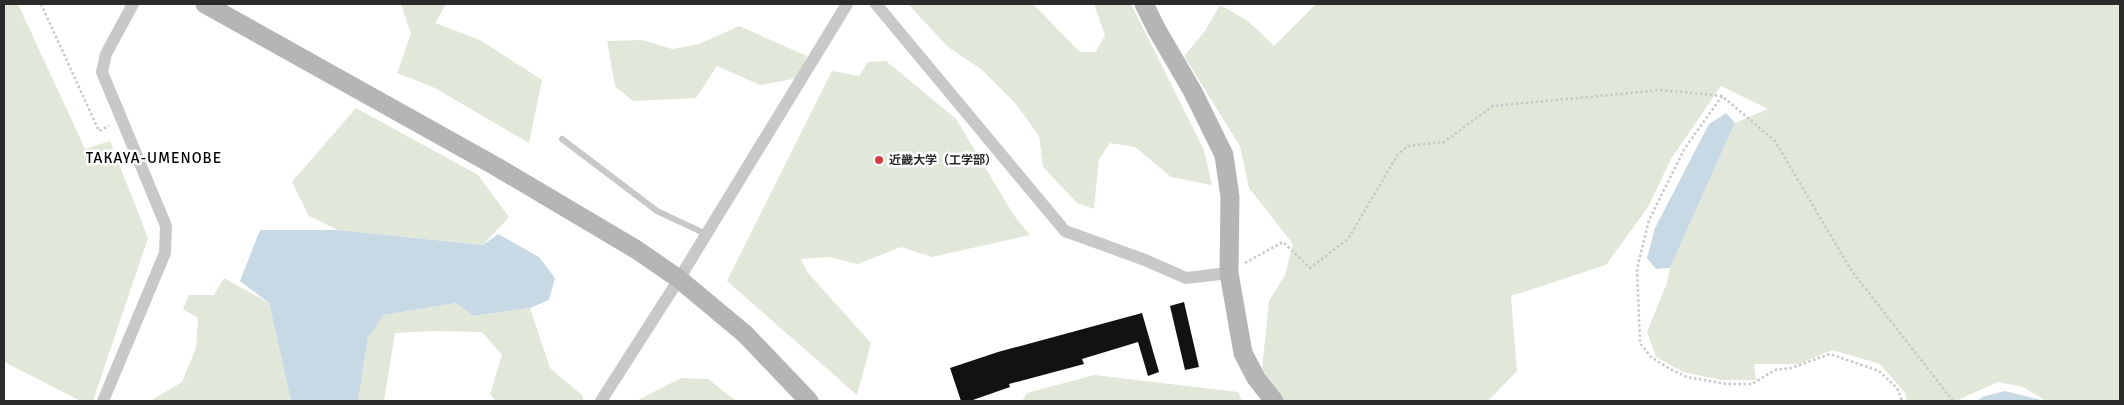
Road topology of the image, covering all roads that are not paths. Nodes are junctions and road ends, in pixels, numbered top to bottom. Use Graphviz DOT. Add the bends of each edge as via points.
graph roads {
  1 [pos="133,4"];
  2 [pos="205,4"];
  3 [pos="847,4"];
  4 [pos="876,4"];
  5 [pos="1144,4"];
  6 [pos="562,139"];
  7 [pos="706,234"];
  8 [pos="1229,273"];
  9 [pos="679,279"];
  10 [pos="103,401"];
  11 [pos="601,401"];
  12 [pos="809,401"];
  13 [pos="1274,401"];
  1 -- 10 [label="street" via="106,54 102,72 166,226 165,253"];
  2 -- 9 [label="street" via="497,167 637,250"];
  3 -- 7 [label="street"];
  4 -- 8 [label="street" via="1065,231 1186,278"];
  5 -- 8 [label="street" via="1224,155 1230,197"];
  6 -- 7 [label="lane" via="657,211"];
  7 -- 9 [label="street"];
  8 -- 13 [label="street" via="1243,353 1256,378"];
  9 -- 11 [label="street"];
  9 -- 12 [label="street" via="745,334"];
}
